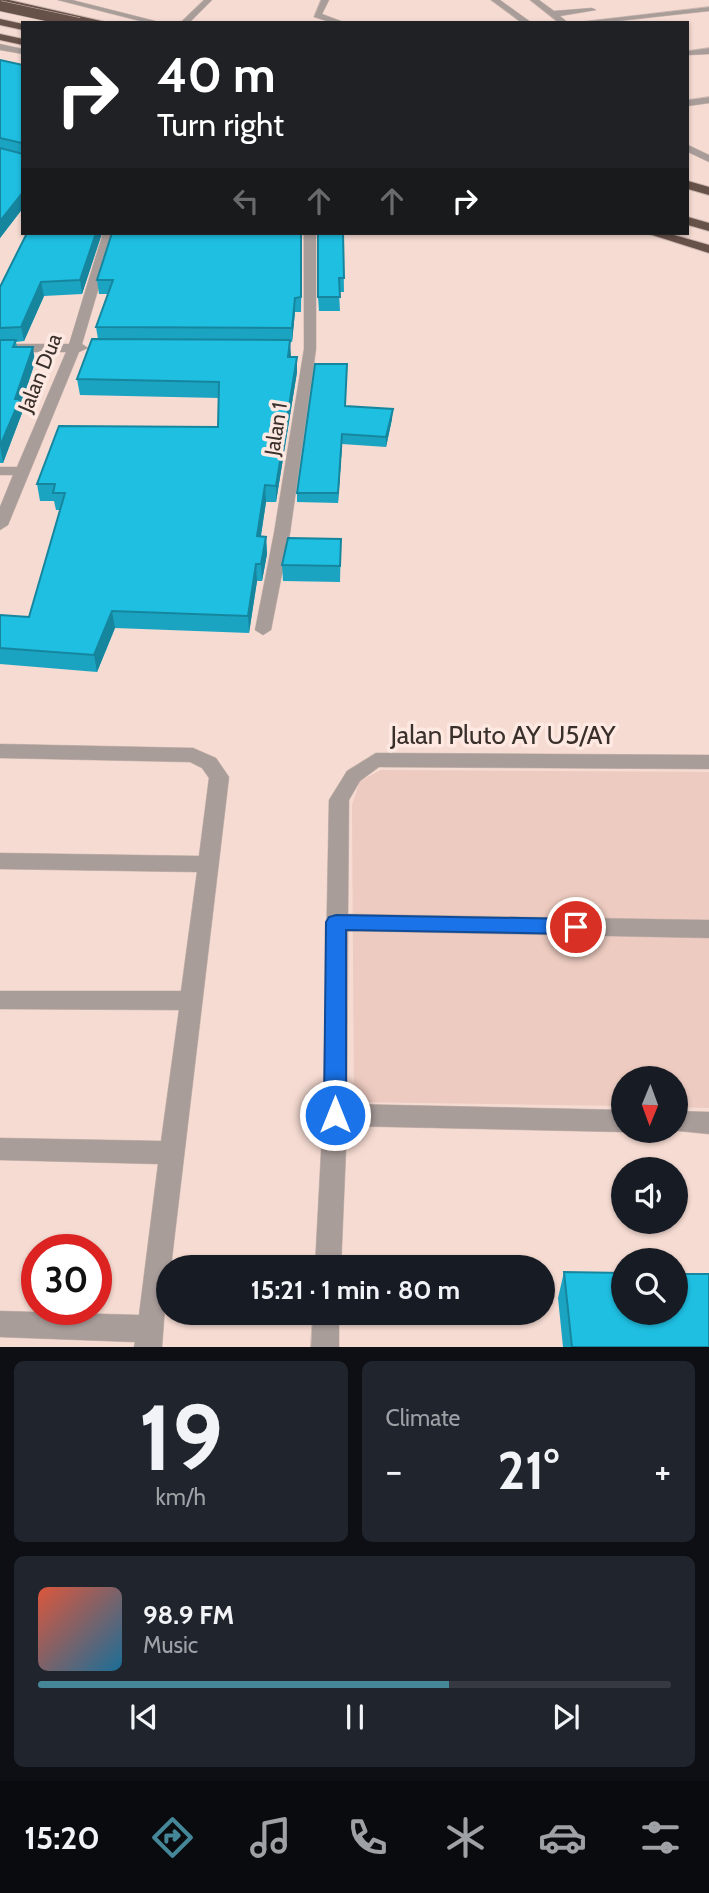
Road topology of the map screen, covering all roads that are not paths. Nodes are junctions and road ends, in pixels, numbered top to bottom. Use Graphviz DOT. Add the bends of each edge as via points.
graph roads {
  1 [pos="62,0"];
  2 [pos="99,0"];
  3 [pos="208,0"];
  4 [pos="324,0"];
  5 [pos="495,0"];
  6 [pos="534,0"];
  7 [pos="0,1"];
  8 [pos="92,6"];
  9 [pos="643,6"];
  10 [pos="0,7"];
  11 [pos="604,9"];
  12 [pos="709,9"];
  13 [pos="684,11"];
  14 [pos="553,14"];
  15 [pos="69,21"];
  16 [pos="95,21"];
  17 [pos="151,21"];
  18 [pos="186,21"];
  19 [pos="336,21"];
  20 [pos="525,21"];
  21 [pos="562,21"];
  22 [pos="593,21"];
  23 [pos="0,25"];
  24 [pos="21,29"];
  25 [pos="0,37"];
  26 [pos="21,42"];
  27 [pos="0,47"];
  28 [pos="709,51"];
  29 [pos="21,52"];
  30 [pos="689,53"];
  31 [pos="709,100"];
  32 [pos="689,103"];
  33 [pos="689,149"];
  34 [pos="709,160"];
  35 [pos="689,163"];
  36 [pos="689,186"];
  37 [pos="689,191"];
  38 [pos="709,191"];
  39 [pos="709,197"];
  40 [pos="689,214"];
  41 [pos="709,220"];
  42 [pos="689,221"];
  43 [pos="709,227"];
  44 [pos="689,232"];
  45 [pos="108,235"];
  46 [pos="310,235"];
  47 [pos="660,235"];
  48 [pos="709,238"];
  49 [pos="709,249"];
  50 [pos="0,348"];
  51 [pos="74,348"];
  52 [pos="102,348"];
  53 [pos="0,471"];
  54 [pos="23,471"];
  55 [pos="0,525"];
  56 [pos="263,629"];
  57 [pos="0,751"];
  58 [pos="709,762"];
  59 [pos="0,861"];
  60 [pos="208,864"];
  61 [pos="336,922"];
  62 [pos="709,929"];
  63 [pos="0,1000"];
  64 [pos="191,1002"];
  65 [pos="335,1115"];
  66 [pos="611,1121"];
  67 [pos="688,1122"];
  68 [pos="709,1123"];
  69 [pos="0,1149"];
  70 [pos="172,1153"];
  71 [pos="329,1255"];
  72 [pos="0,1324"];
  73 [pos="326,1325"];
  74 [pos="149,1338"];
  75 [pos="325,1347"];
  1 -- 8 [label="street"];
  2 -- 8 [label="street"];
  3 -- 18 [label="street"];
  4 -- 19 [label="street" via="317,15"];
  5 -- 20 [label="street"];
  6 -- 14 [label="street"];
  7 -- 16 [label="highway, bridge"];
  8 -- 17 [label="street"];
  9 -- 13 [label="street" via="668,3"];
  10 -- 15 [label="highway"];
  11 -- 14 [label="street"];
  12 -- 13 [label="street"];
  13 -- 22 [label="street"];
  14 -- 21 [label="street"];
  23 -- 24 [label="highway"];
  25 -- 26 [label="highway"];
  27 -- 29 [label="street"];
  28 -- 30 [label="street"];
  31 -- 32 [label="street"];
  33 -- 34 [label="street"];
  34 -- 35 [label="street"];
  36 -- 38 [label="highway"];
  37 -- 39 [label="highway"];
  40 -- 41 [label="highway"];
  42 -- 43 [label="highway"];
  44 -- 48 [label="highway"];
  45 -- 51 [label="street, Jalan Dua"];
  46 -- 56 [label="street, Jalan 1" via="303,349 282,533"];
  47 -- 49 [label="highway"];
  50 -- 51 [label="street"];
  51 -- 52 [label="street"];
  51 -- 54 [label="street, Jalan Dua"];
  53 -- 54 [label="street"];
  54 -- 55 [label="street, Jalan Dua"];
  57 -- 60 [label="street" via="193,755 209,762 219,777"];
  58 -- 61 [label="street, Jalan Pluto AY U5/AY" via="376,760 354,773 339,800"];
  59 -- 60 [label="street"];
  60 -- 64 [label="street"];
  61 -- 62 [label="street"];
  61 -- 65 [label="street, Jalan Pluto AY U5/AY"];
  63 -- 64 [label="street"];
  64 -- 70 [label="street"];
  65 -- 66 [label="street"];
  65 -- 71 [label="street, Jalan Pluto AY U5/AY"];
  67 -- 68 [label="street"];
  69 -- 70 [label="street"];
  70 -- 74 [label="street"];
  72 -- 74 [label="street"];
  73 -- 75 [label="street"];
}
